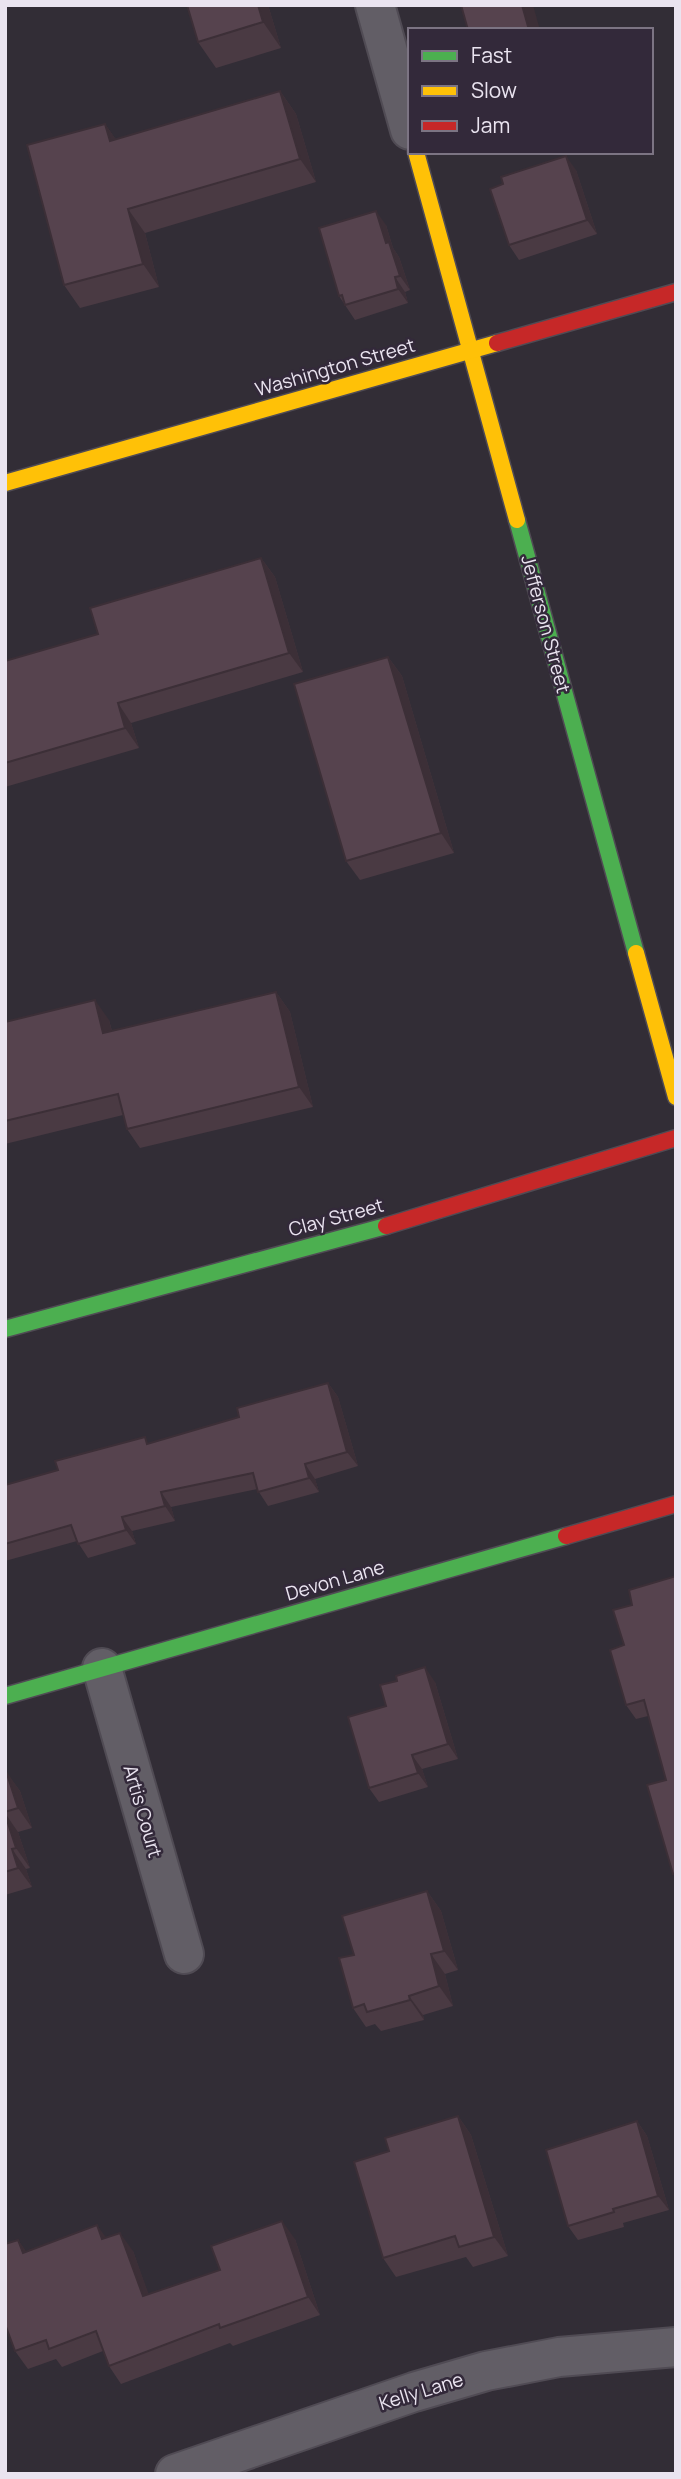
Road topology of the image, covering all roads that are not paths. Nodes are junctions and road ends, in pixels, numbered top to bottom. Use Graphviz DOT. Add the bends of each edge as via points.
graph roads {
  1 [pos="375,5"];
  2 [pos="408,123"];
  3 [pos="417,154"];
  4 [pos="676,292"];
  5 [pos="471,350"];
  6 [pos="5,482"];
  7 [pos="676,1097"];
  8 [pos="676,1138"];
  9 [pos="5,1329"];
  10 [pos="676,1504"];
  11 [pos="102,1668"];
  12 [pos="5,1696"];
  13 [pos="184,1954"];
  14 [pos="676,2347"];
  15 [pos="175,2474"];
  1 -- 2 [label="street"];
  3 -- 5 [label="street, Jefferson Street"];
  4 -- 5 [label="street, Washington Street"];
  5 -- 6 [label="street, Washington Street"];
  5 -- 7 [label="street, Jefferson Street"];
  8 -- 9 [label="street, Clay Street" via="421,1216"];
  10 -- 11 [label="street, Devon Lane"];
  11 -- 12 [label="street, Devon Lane"];
  11 -- 13 [label="street, Artis Court"];
  14 -- 15 [label="street, Kelly Lane" via="559,2357 485,2371"];
}
